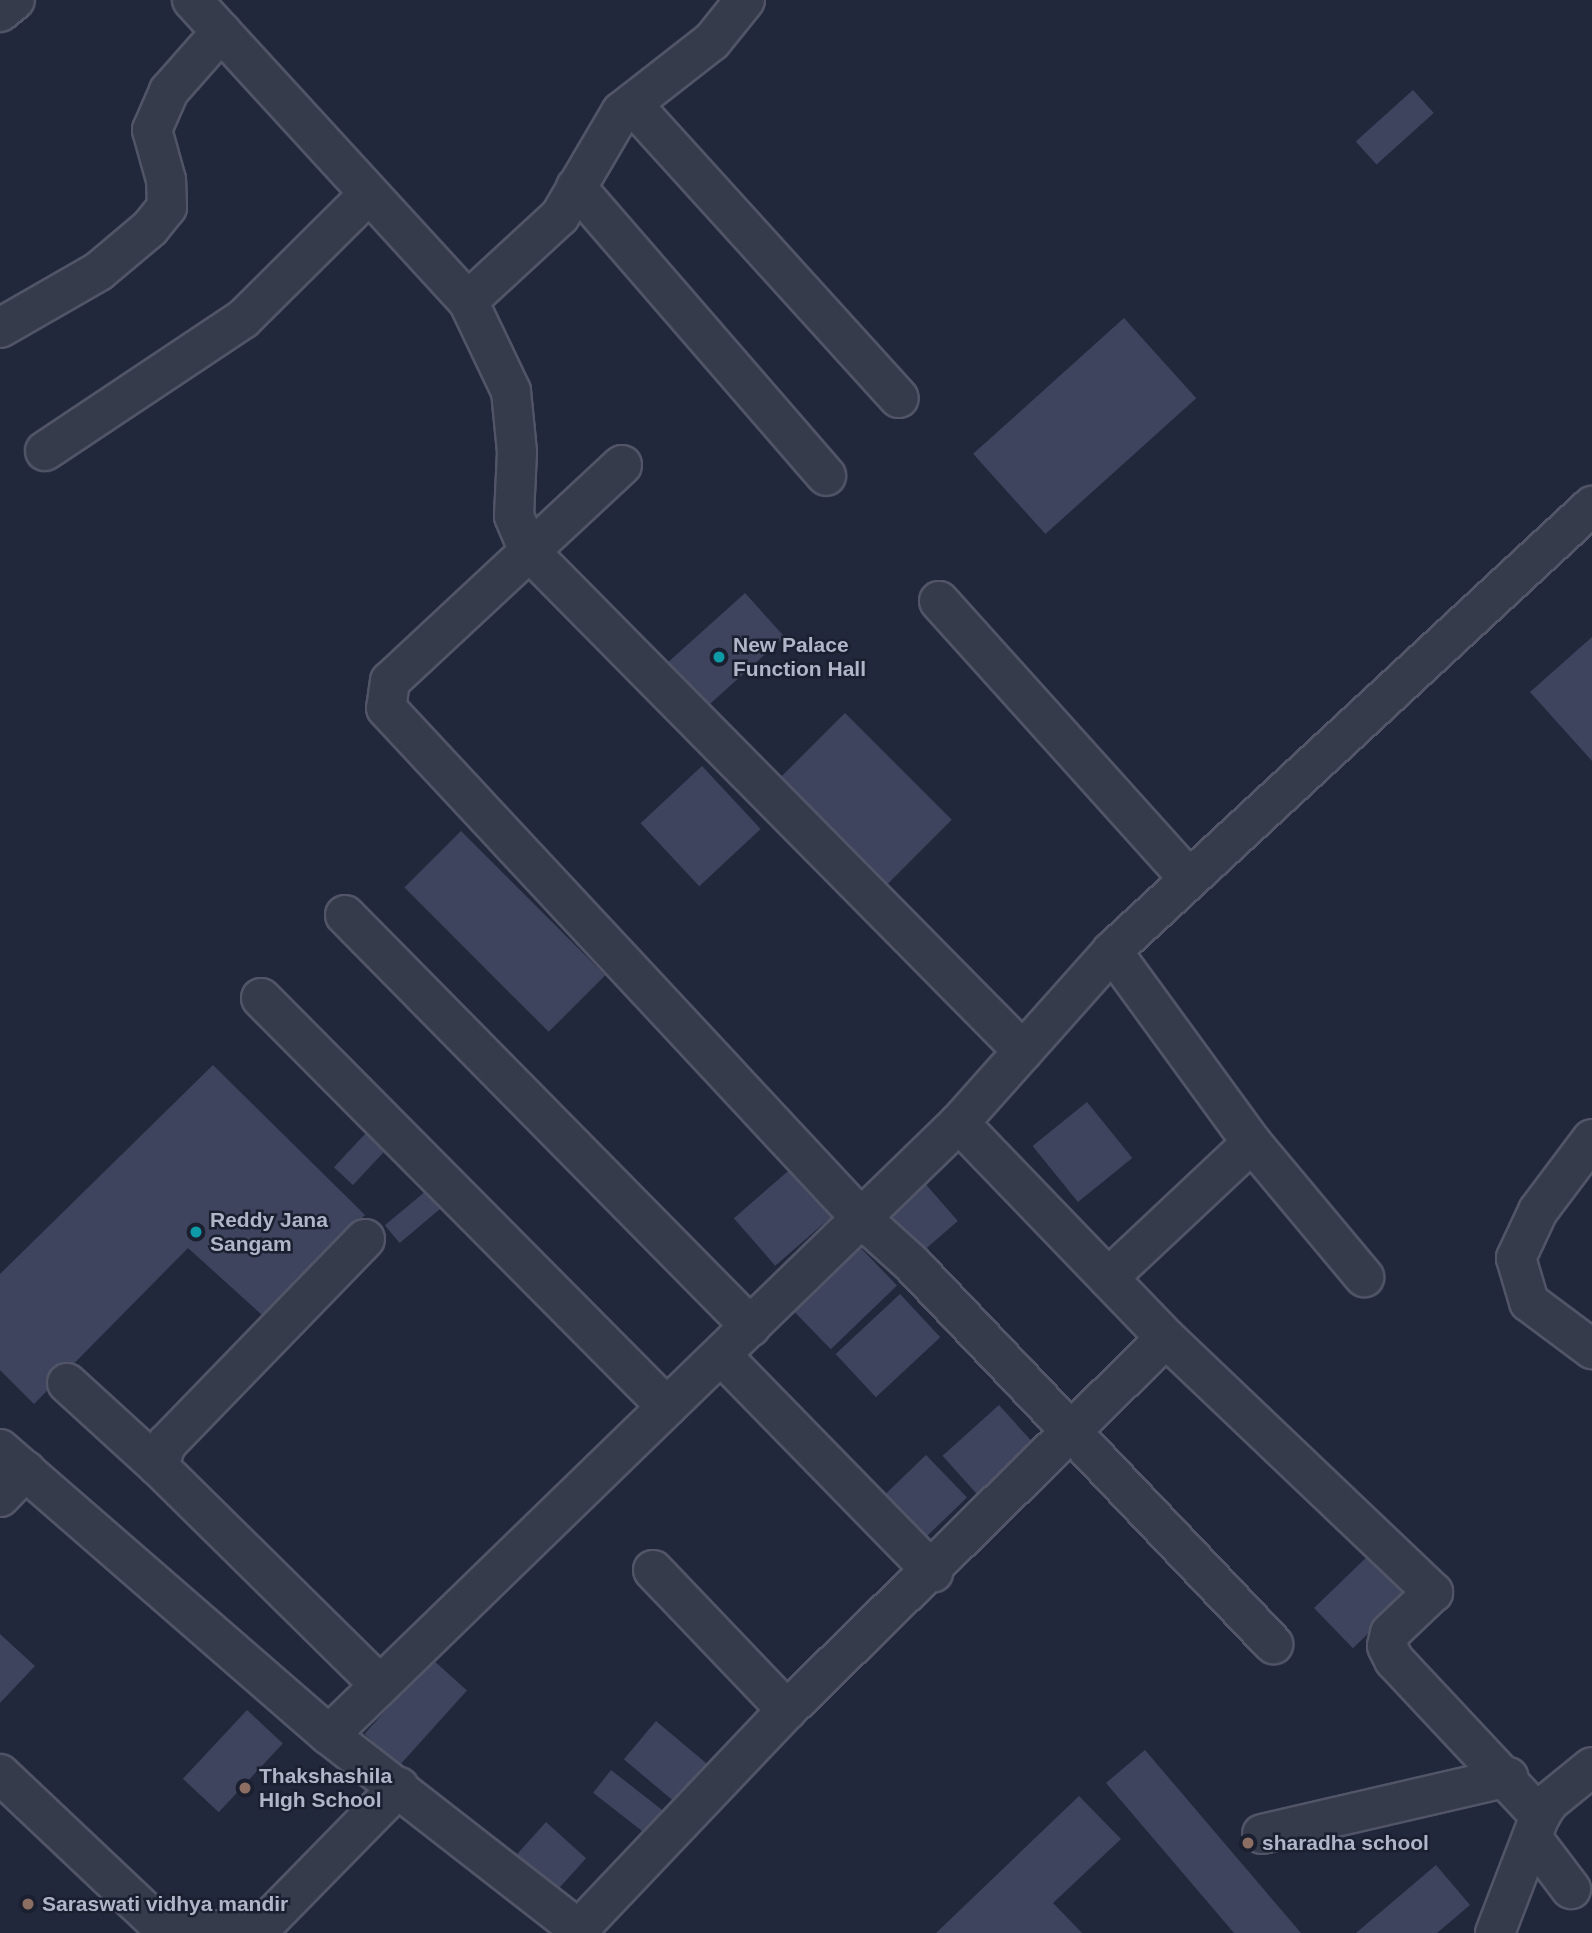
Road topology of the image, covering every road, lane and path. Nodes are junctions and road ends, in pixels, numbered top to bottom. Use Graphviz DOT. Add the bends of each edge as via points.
graph roads {
  1 [pos="15,0"];
  2 [pos="192,0"];
  3 [pos="745,0"];
  4 [pos="0,12"];
  5 [pos="221,32"];
  6 [pos="632,104"];
  7 [pos="576,187"];
  8 [pos="368,196"];
  9 [pos="468,301"];
  10 [pos="0,328"];
  11 [pos="899,398"];
  12 [pos="45,451"];
  13 [pos="622,465"];
  14 [pos="826,476"];
  15 [pos="1592,506"];
  16 [pos="530,551"];
  17 [pos="939,601"];
  18 [pos="1189,879"];
  19 [pos="345,915"];
  20 [pos="1112,951"];
  21 [pos="261,998"];
  22 [pos="1023,1051"];
  23 [pos="959,1123"];
  24 [pos="1592,1139"];
  25 [pos="1252,1143"];
  26 [pos="859,1216"];
  27 [pos="365,1239"];
  28 [pos="1364,1277"];
  29 [pos="1108,1278"];
  30 [pos="751,1327"];
  31 [pos="1166,1338"];
  32 [pos="1592,1349"];
  33 [pos="723,1357"];
  34 [pos="66,1382"];
  35 [pos="667,1407"];
  36 [pos="1070,1434"];
  37 [pos="158,1466"];
  38 [pos="9,1472"];
  39 [pos="653,1570"];
  40 [pos="933,1572"];
  41 [pos="1273,1644"];
  42 [pos="379,1684"];
  43 [pos="787,1710"];
  44 [pos="329,1735"];
  45 [pos="1592,1767"];
  46 [pos="0,1774"];
  47 [pos="1508,1777"];
  48 [pos="399,1787"];
  49 [pos="1537,1827"];
  50 [pos="1262,1834"];
  51 [pos="1571,1889"];
  52 [pos="160,1930"];
  53 [pos="581,1931"];
  54 [pos="1495,1933"];
  1 -- 4 [label="street"];
  2 -- 5 [label="street"];
  3 -- 6 [label="street" via="712,41"];
  5 -- 8 [label="street"];
  5 -- 10 [label="street" via="169,91 152,130 166,180 167,207 150,228 99,271"];
  6 -- 7 [label="street" via="621,112"];
  6 -- 11 [label="street"];
  7 -- 9 [label="street" via="560,216"];
  7 -- 14 [label="street"];
  8 -- 9 [label="street"];
  8 -- 12 [label="street" via="243,319"];
  9 -- 16 [label="street" via="511,391 517,452 514,516"];
  13 -- 16 [label="street"];
  15 -- 18 [label="street"];
  16 -- 22 [label="street"];
  16 -- 26 [label="street" via="390,681 386,708"];
  17 -- 18 [label="street"];
  18 -- 20 [label="street"];
  19 -- 30 [label="street"];
  20 -- 22 [label="street"];
  20 -- 25 [label="street"];
  21 -- 35 [label="street"];
  22 -- 23 [label="street"];
  23 -- 26 [label="street"];
  23 -- 29 [label="street"];
  24 -- 32 [label="street" via="1538,1211 1516,1258 1529,1303"];
  25 -- 28 [label="street"];
  25 -- 29 [label="street"];
  26 -- 30 [label="street"];
  26 -- 36 [label="street" via="911,1263"];
  27 -- 37 [label="street" via="167,1443"];
  29 -- 31 [label="street"];
  30 -- 33 [label="street"];
  31 -- 36 [label="street"];
  31 -- 47 [label="street" via="1433,1592 1390,1633 1387,1646 1394,1660"];
  33 -- 35 [label="street"];
  33 -- 40 [label="street"];
  34 -- 37 [label="street"];
  35 -- 42 [label="street"];
  36 -- 40 [label="street"];
  36 -- 41 [label="street"];
  37 -- 42 [label="street"];
  38 -- 44 [label="street"];
  39 -- 43 [label="street"];
  40 -- 43 [label="street"];
  42 -- 44 [label="street"];
  43 -- 53 [label="street"];
  44 -- 48 [label="street"];
  45 -- 49 [label="street" via="1549,1802"];
  46 -- 52 [label="street"];
  47 -- 49 [label="street"];
  47 -- 50 [label="street"];
  48 -- 52 [label="street" via="257,1932"];
  48 -- 53 [label="street"];
  49 -- 51 [label="street"];
  49 -- 54 [label="street"];
}
